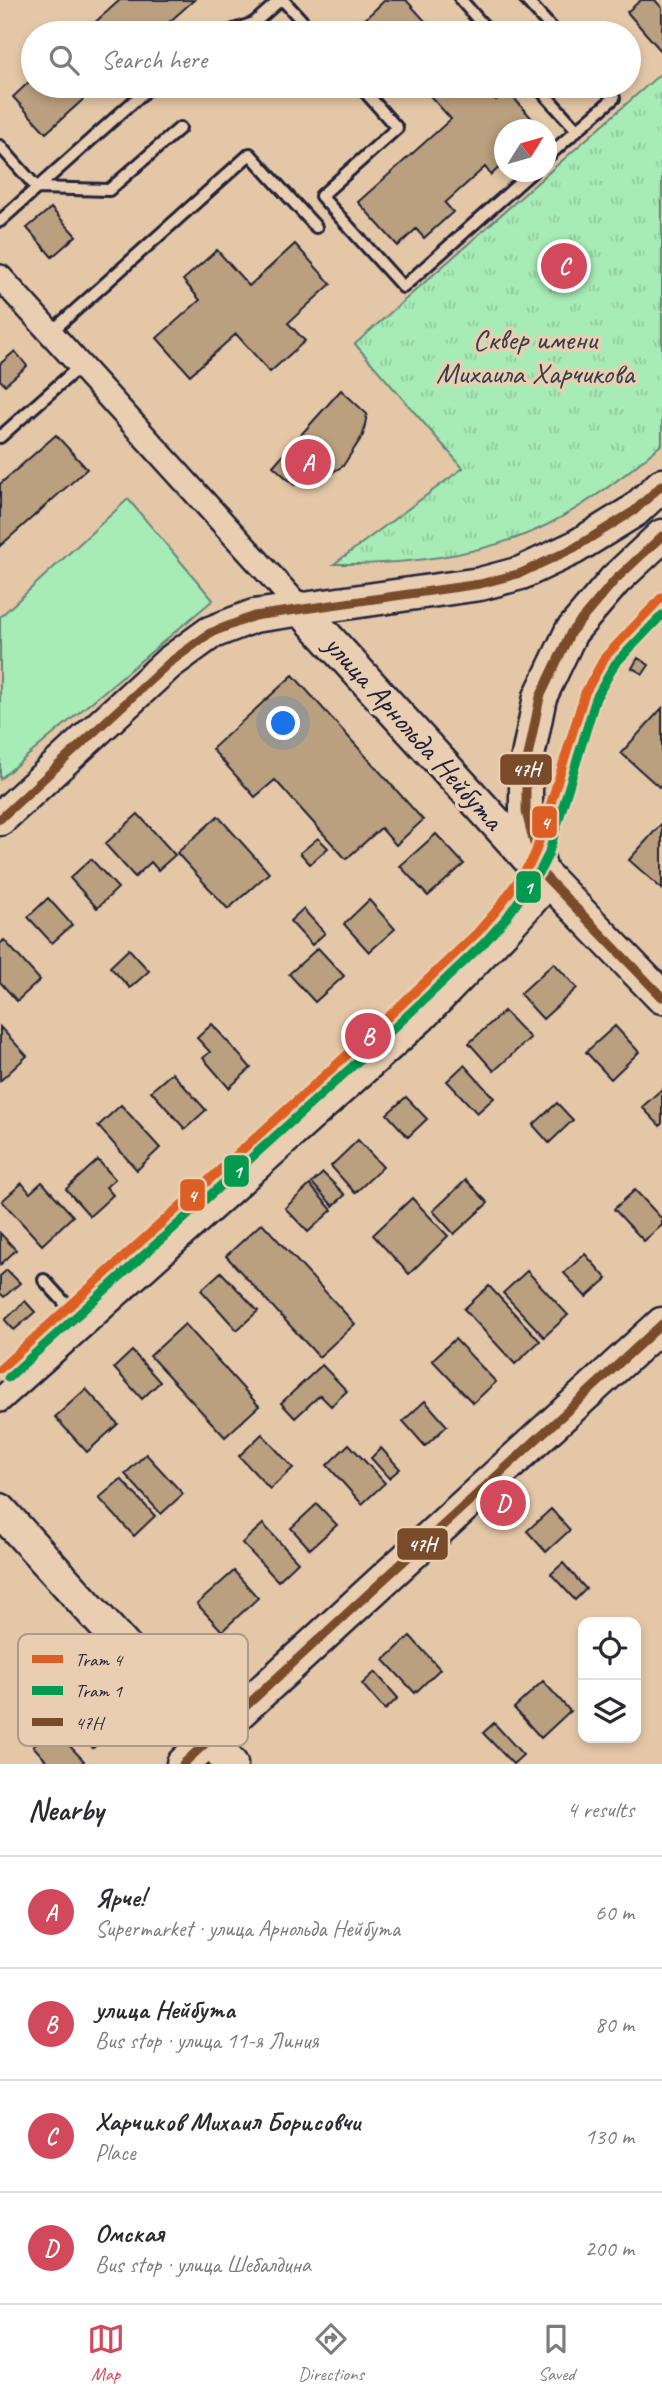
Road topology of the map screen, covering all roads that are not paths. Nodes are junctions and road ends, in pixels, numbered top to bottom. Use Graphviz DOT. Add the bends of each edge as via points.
graph roads {
  1 [pos="281,0"];
  2 [pos="461,0"];
  3 [pos="526,0"];
  4 [pos="256,21"];
  5 [pos="301,21"];
  6 [pos="479,21"];
  7 [pos="545,21"];
  8 [pos="137,98"];
  9 [pos="371,98"];
  10 [pos="548,98"];
  11 [pos="614,98"];
  12 [pos="180,128"];
  13 [pos="578,130"];
  14 [pos="0,146"];
  15 [pos="557,149"];
  16 [pos="521,182"];
  17 [pos="37,188"];
  18 [pos="0,221"];
  19 [pos="316,227"];
  20 [pos="0,276"];
  21 [pos="50,333"];
  22 [pos="80,366"];
  23 [pos="0,437"];
  24 [pos="662,485"];
  25 [pos="662,536"];
  26 [pos="300,608"];
  27 [pos="0,819"];
  28 [pos="546,878"];
  29 [pos="662,997"];
  30 [pos="44,1280"];
  31 [pos="84,1324"];
  32 [pos="662,1324"];
  33 [pos="0,1400"];
  34 [pos="0,1510"];
  35 [pos="113,1634"];
  36 [pos="248,1704"];
  37 [pos="202,1746"];
  38 [pos="214,1746"];
  39 [pos="183,1764"];
  40 [pos="231,1764"];
  1 -- 4 [label="lane"];
  1 -- 5 [label="lane"];
  2 -- 6 [label="lane"];
  3 -- 7 [label="lane"];
  8 -- 17 [label="lane"];
  9 -- 16 [label="lane" via="397,128 321,196 403,287"];
  10 -- 13 [label="lane"];
  11 -- 13 [label="lane"];
  12 -- 17 [label="lane" via="109,190"];
  13 -- 15 [label="lane"];
  14 -- 17 [label="lane"];
  17 -- 18 [label="lane"];
  19 -- 21 [label="lane" via="250,154"];
  20 -- 21 [label="street, улица Арнольда Нейбута"];
  21 -- 22 [label="street, улица Арнольда Нейбута"];
  22 -- 23 [label="lane"];
  22 -- 26 [label="street, улица Арнольда Нейбута"];
  24 -- 26 [label="main road" via="634,511 574,548 521,573 480,584"];
  25 -- 28 [label="main road" via="615,580 571,632 540,697 526,766 526,812"];
  26 -- 27 [label="main road" via="254,616 210,633 169,663"];
  26 -- 28 [label="main road, улица Арнольда Нейбута"];
  28 -- 29 [label="main road, улица Арнольда Нейбута"];
  28 -- 31 [label="street" via="508,932 423,1020"];
  30 -- 31 [label="lane"];
  31 -- 33 [label="street"];
  32 -- 36 [label="main road"];
  34 -- 35 [label="main road"];
  37 -- 39 [label="main road"];
  38 -- 40 [label="main road"];
}
